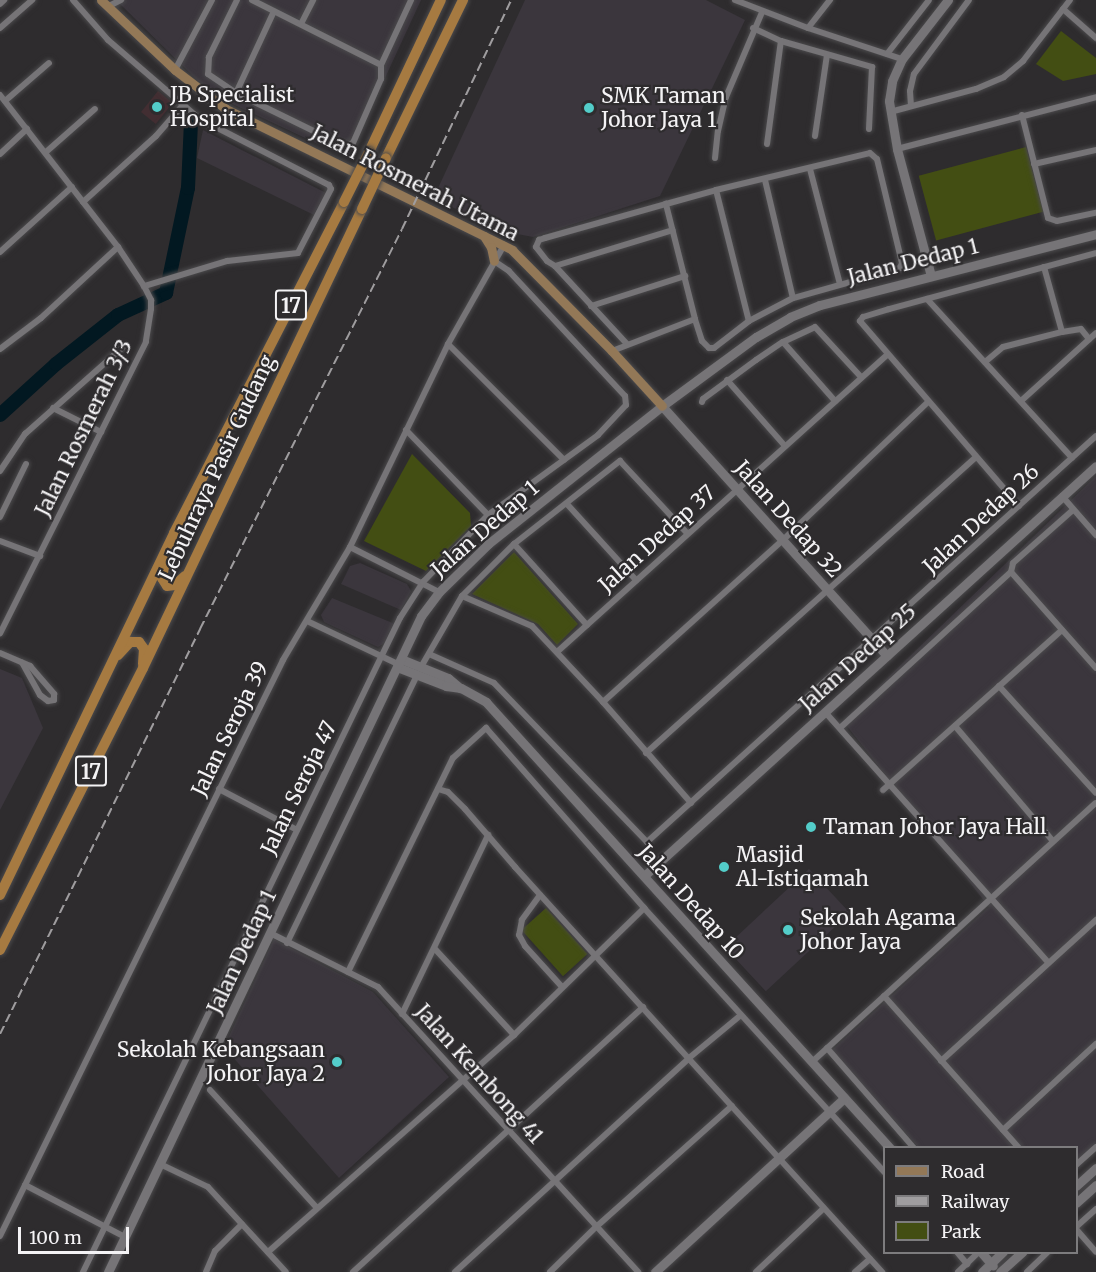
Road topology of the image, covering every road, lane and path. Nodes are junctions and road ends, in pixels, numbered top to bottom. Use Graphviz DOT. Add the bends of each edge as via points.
graph roads {
  1 [pos="4,0"];
  2 [pos="32,0"];
  3 [pos="73,0"];
  4 [pos="121,0"];
  5 [pos="212,0"];
  6 [pos="237,0"];
  7 [pos="252,0"];
  8 [pos="313,0"];
  9 [pos="411,0"];
  10 [pos="441,0"];
  11 [pos="463,0"];
  12 [pos="735,0"];
  13 [pos="830,0"];
  14 [pos="929,0"];
  15 [pos="948,0"];
  16 [pos="969,0"];
  17 [pos="1070,0"];
  18 [pos="104,3"];
  19 [pos="0,4"];
  20 [pos="1063,9"];
  21 [pos="274,11"];
  22 [pos="762,12"];
  23 [pos="301,24"];
  24 [pos="0,28"];
  25 [pos="753,28"];
  26 [pos="808,28"];
  27 [pos="1096,38"];
  28 [pos="781,41"];
  29 [pos="887,54"];
  30 [pos="827,55"];
  31 [pos="902,59"];
  32 [pos="49,63"];
  33 [pos="381,65"];
  34 [pos="175,69"];
  35 [pos="236,93"];
  36 [pos="1096,97"];
  37 [pos="2,98"];
  38 [pos="182,106"];
  39 [pos="911,106"];
  40 [pos="95,109"];
  41 [pos="889,112"];
  42 [pos="1022,116"];
  43 [pos="27,129"];
  44 [pos="869,129"];
  45 [pos="815,136"];
  46 [pos="766,144"];
  47 [pos="897,149"];
  48 [pos="1096,150"];
  49 [pos="46,152"];
  50 [pos="0,154"];
  51 [pos="716,158"];
  52 [pos="1034,164"];
  53 [pos="810,169"];
  54 [pos="765,180"];
  55 [pos="72,187"];
  56 [pos="716,190"];
  57 [pos="83,202"];
  58 [pos="666,204"];
  59 [pos="1096,213"];
  60 [pos="673,230"];
  61 [pos="482,234"];
  62 [pos="1096,234"];
  63 [pos="504,245"];
  64 [pos="118,247"];
  65 [pos="0,252"];
  66 [pos="1096,253"];
  67 [pos="494,261"];
  68 [pos="555,266"];
  69 [pos="1044,267"];
  70 [pos="685,276"];
  71 [pos="931,276"];
  72 [pos="840,284"];
  73 [pos="144,286"];
  74 [pos="793,298"];
  75 [pos="927,299"];
  76 [pos="591,306"];
  77 [pos="695,319"];
  78 [pos="749,321"];
  79 [pos="1062,332"];
  80 [pos="1096,333"];
  81 [pos="1089,339"];
  82 [pos="783,342"];
  83 [pos="448,344"];
  84 [pos="627,344"];
  85 [pos="122,348"];
  86 [pos="0,349"];
  87 [pos="612,351"];
  88 [pos="887,355"];
  89 [pos="985,362"];
  90 [pos="861,377"];
  91 [pos="727,380"];
  92 [pos="835,401"];
  93 [pos="1021,401"];
  94 [pos="702,402"];
  95 [pos="928,402"];
  96 [pos="662,406"];
  97 [pos="53,408"];
  98 [pos="405,430"];
  99 [pos="101,432"];
  100 [pos="1096,436"];
  101 [pos="785,446"];
  102 [pos="976,457"];
  103 [pos="1072,458"];
  104 [pos="564,460"];
  105 [pos="26,464"];
  106 [pos="1096,466"];
  107 [pos="0,471"];
  108 [pos="737,489"];
  109 [pos="1062,496"];
  110 [pos="567,504"];
  111 [pos="1019,506"];
  112 [pos="1073,510"];
  113 [pos="488,515"];
  114 [pos="0,517"];
  115 [pos="174,533"];
  116 [pos="687,533"];
  117 [pos="1096,535"];
  118 [pos="783,540"];
  119 [pos="0,541"];
  120 [pos="514,544"];
  121 [pos="350,547"];
  122 [pos="39,556"];
  123 [pos="191,568"];
  124 [pos="1011,572"];
  125 [pos="636,580"];
  126 [pos="423,582"];
  127 [pos="827,590"];
  128 [pos="439,592"];
  129 [pos="462,596"];
  130 [pos="307,621"];
  131 [pos="587,625"];
  132 [pos="1062,630"];
  133 [pos="0,633"];
  134 [pos="872,639"];
  135 [pos="557,652"];
  136 [pos="0,653"];
  137 [pos="429,654"];
  138 [pos="381,656"];
  139 [pos="887,656"];
  140 [pos="112,661"];
  141 [pos="22,663"];
  142 [pos="399,663"];
  143 [pos="143,668"];
  144 [pos="1096,668"];
  145 [pos="419,671"];
  146 [pos="999,686"];
  147 [pos="603,702"];
  148 [pos="825,712"];
  149 [pos="955,726"];
  150 [pos="840,728"];
  151 [pos="646,753"];
  152 [pos="890,784"];
  153 [pos="219,789"];
  154 [pos="438,789"];
  155 [pos="883,790"];
  156 [pos="1096,793"];
  157 [pos="691,802"];
  158 [pos="1096,803"];
  159 [pos="297,830"];
  160 [pos="488,835"];
  161 [pos="1053,842"];
  162 [pos="644,876"];
  163 [pos="0,895"];
  164 [pos="540,895"];
  165 [pos="992,897"];
  166 [pos="644,908"];
  167 [pos="1096,920"];
  168 [pos="270,933"];
  169 [pos="287,942"];
  170 [pos="435,949"];
  171 [pos="0,950"];
  172 [pos="596,955"];
  173 [pos="1049,963"];
  174 [pos="348,972"];
  175 [pos="562,987"];
  176 [pos="884,996"];
  177 [pos="643,1007"];
  178 [pos="402,1014"];
  179 [pos="741,1015"];
  180 [pos="514,1035"];
  181 [pos="1096,1044"];
  182 [pos="827,1048"];
  183 [pos="689,1058"];
  184 [pos="941,1061"];
  185 [pos="812,1062"];
  186 [pos="462,1079"];
  187 [pos="210,1090"];
  188 [pos="844,1098"];
  189 [pos="732,1106"];
  190 [pos="829,1112"];
  191 [pos="1003,1130"];
  192 [pos="509,1131"];
  193 [pos="888,1146"];
  194 [pos="913,1146"];
  195 [pos="1017,1146"];
  196 [pos="1096,1147"];
  197 [pos="778,1158"];
  198 [pos="160,1164"];
  199 [pos="1078,1164"];
  200 [pos="1096,1168"];
  201 [pos="883,1170"];
  202 [pos="554,1180"];
  203 [pos="25,1185"];
  204 [pos="1078,1185"];
  205 [pos="1096,1185"];
  206 [pos="1078,1202"];
  207 [pos="317,1208"];
  208 [pos="824,1208"];
  209 [pos="1096,1209"];
  210 [pos="242,1224"];
  211 [pos="105,1226"];
  212 [pos="596,1227"];
  213 [pos="1078,1227"];
  214 [pos="1078,1229"];
  215 [pos="0,1236"];
  216 [pos="125,1237"];
  217 [pos="268,1252"];
  218 [pos="1096,1252"];
  219 [pos="959,1254"];
  220 [pos="978,1254"];
  221 [pos="982,1254"];
  222 [pos="999,1254"];
  223 [pos="1020,1254"];
  224 [pos="1046,1254"];
  225 [pos="870,1259"];
  226 [pos="967,1264"];
  227 [pos="991,1264"];
  228 [pos="1002,1270"];
  229 [pos="83,1272"];
  230 [pos="108,1272"];
  231 [pos="206,1272"];
  232 [pos="286,1272"];
  233 [pos="353,1272"];
  234 [pos="455,1272"];
  235 [pos="550,1272"];
  236 [pos="638,1272"];
  237 [pos="655,1272"];
  238 [pos="756,1272"];
  239 [pos="855,1272"];
  240 [pos="882,1272"];
  241 [pos="958,1272"];
  242 [pos="982,1272"];
  243 [pos="1027,1272"];
  1 -- 19 [label="street"];
  2 -- 24 [label="street"];
  3 -- 38 [label="street" via="108,40"];
  4 -- 18 [label="street"];
  5 -- 34 [label="street"];
  6 -- 35 [label="street" via="209,57 208,74"];
  7 -- 21 [label="street"];
  8 -- 23 [label="street"];
  9 -- 33 [label="street"];
  10 -- 115 [label="highway, Lebuhraya Pasir Gudang / 17, bridge" via="344,202"];
  11 -- 123 [label="highway, Lebuhraya Pasir Gudang / 17, bridge"];
  12 -- 22 [label="street"];
  13 -- 26 [label="street"];
  14 -- 29 [label="street"];
  15 -- 31 [label="main road"];
  16 -- 39 [label="street" via="914,74"];
  17 -- 20 [label="street"];
  18 -- 34 [label="main road, Jalan Rosmerah Utama"];
  20 -- 27 [label="street"];
  20 -- 39 [label="street" via="1023,61 1004,77 976,89"];
  21 -- 23 [label="street"];
  21 -- 35 [label="street"];
  22 -- 25 [label="street"];
  22 -- 26 [label="street"];
  23 -- 33 [label="street"];
  25 -- 28 [label="street"];
  25 -- 51 [label="street" via="726,97"];
  26 -- 29 [label="street"];
  28 -- 30 [label="street"];
  28 -- 46 [label="street"];
  29 -- 31 [label="street"];
  30 -- 44 [label="street" via="874,69"];
  30 -- 45 [label="street"];
  31 -- 41 [label="main road" via="892,81"];
  32 -- 37 [label="street"];
  33 -- 35 [label="street" via="381,79 353,143 347,146"];
  34 -- 61 [label="main road, Jalan Rosmerah Utama" via="226,109"];
  36 -- 42 [label="street"];
  37 -- 43 [label="street, Jalan Rosmerah 3/3"];
  38 -- 57 [label="street" via="156,136"];
  38 -- 73 [label="street" via="330,185 331,194 298,252 227,261"];
  39 -- 41 [label="street"];
  40 -- 49 [label="street"];
  41 -- 47 [label="main road"];
  42 -- 47 [label="street"];
  42 -- 52 [label="street"];
  43 -- 49 [label="street, Jalan Rosmerah 3/3"];
  43 -- 50 [label="street"];
  47 -- 71 [label="main road"];
  48 -- 52 [label="street"];
  49 -- 55 [label="street, Jalan Rosmerah 3/3"];
  52 -- 59 [label="street" via="1051,220"];
  53 -- 54 [label="street"];
  53 -- 72 [label="street"];
  53 -- 72 [label="street" via="870,153 875,155 902,258 900,268"];
  54 -- 56 [label="street"];
  54 -- 74 [label="street"];
  55 -- 57 [label="street, Jalan Rosmerah 3/3"];
  55 -- 65 [label="street"];
  56 -- 58 [label="street"];
  56 -- 78 [label="street"];
  57 -- 64 [label="street, Jalan Rosmerah 3/3"];
  58 -- 60 [label="street"];
  58 -- 68 [label="street" via="539,240 536,247"];
  60 -- 68 [label="street"];
  60 -- 70 [label="street"];
  61 -- 63 [label="main road, Jalan Rosmerah Utama"];
  61 -- 67 [label="main road"];
  62 -- 71 [label="main road, Jalan Dedap 1"];
  63 -- 67 [label="street, Jalan Seroja 39"];
  63 -- 87 [label="main road, Jalan Rosmerah Utama"];
  64 -- 73 [label="street, Jalan Rosmerah 3/3"];
  64 -- 86 [label="street" via="41,318"];
  66 -- 69 [label="street"];
  67 -- 83 [label="street, Jalan Seroja 39"];
  67 -- 104 [label="street, Jalan Seroja 47" via="509,271 626,396 626,405 598,435"];
  68 -- 76 [label="street"];
  69 -- 75 [label="street"];
  69 -- 79 [label="street"];
  70 -- 76 [label="street"];
  70 -- 77 [label="street"];
  71 -- 96 [label="main road, Jalan Dedap 1" via="820,304 790,318 756,337"];
  72 -- 74 [label="street"];
  73 -- 99 [label="street, Jalan Rosmerah 3/3" via="151,300 146,342"];
  74 -- 78 [label="street"];
  75 -- 88 [label="street" via="860,321"];
  75 -- 89 [label="street"];
  76 -- 84 [label="street"];
  77 -- 78 [label="street" via="702,341 709,348"];
  77 -- 84 [label="street"];
  79 -- 81 [label="street" via="1078,328"];
  79 -- 89 [label="street" via="1002,348"];
  80 -- 81 [label="street"];
  81 -- 93 [label="street"];
  82 -- 90 [label="street" via="814,327"];
  82 -- 91 [label="street"];
  82 -- 92 [label="street"];
  83 -- 98 [label="street, Jalan Seroja 39"];
  83 -- 104 [label="street"];
  84 -- 87 [label="street"];
  85 -- 97 [label="street"];
  87 -- 96 [label="main road, Jalan Rosmerah Utama"];
  88 -- 90 [label="street, Jalan Dedap 37"];
  88 -- 95 [label="street"];
  89 -- 93 [label="street"];
  90 -- 92 [label="street, Jalan Dedap 37"];
  91 -- 94 [label="street"];
  91 -- 101 [label="street"];
  92 -- 101 [label="street, Jalan Dedap 37"];
  93 -- 103 [label="street"];
  95 -- 102 [label="street"];
  95 -- 118 [label="street"];
  96 -- 108 [label="main road, Jalan Dedap 32"];
  96 -- 128 [label="main road, Jalan Dedap 1" via="488,544"];
  97 -- 99 [label="street"];
  97 -- 107 [label="street" via="25,434"];
  98 -- 113 [label="street"];
  98 -- 121 [label="street, Jalan Seroja 39"];
  99 -- 122 [label="street, Jalan Rosmerah 3/3"];
  100 -- 103 [label="street, Jalan Dedap 26"];
  101 -- 108 [label="street, Jalan Dedap 37"];
  102 -- 111 [label="street"];
  102 -- 127 [label="street"];
  103 -- 111 [label="street, Jalan Dedap 26"];
  104 -- 113 [label="street, Jalan Seroja 47"];
  105 -- 114 [label="street"];
  106 -- 109 [label="main road, Jalan Dedap 25"];
  108 -- 116 [label="street, Jalan Dedap 37"];
  108 -- 118 [label="main road, Jalan Dedap 32"];
  109 -- 112 [label="street"];
  109 -- 139 [label="main road, Jalan Dedap 25"];
  110 -- 116 [label="street" via="620,461"];
  110 -- 120 [label="street"];
  110 -- 125 [label="street"];
  111 -- 134 [label="street, Jalan Dedap 26"];
  112 -- 117 [label="street"];
  112 -- 124 [label="street" via="1013,563"];
  113 -- 126 [label="street, Jalan Seroja 47"];
  115 -- 123 [label="highway" via="163,571 164,583 175,585"];
  115 -- 140 [label="highway, Lebuhraya Pasir Gudang / 17"];
  116 -- 125 [label="street, Jalan Dedap 37"];
  118 -- 127 [label="main road, Jalan Dedap 32"];
  118 -- 147 [label="street"];
  119 -- 122 [label="street"];
  120 -- 129 [label="street"];
  120 -- 131 [label="street"];
  121 -- 126 [label="street"];
  121 -- 130 [label="street, Jalan Seroja 39"];
  122 -- 133 [label="street, Jalan Rosmerah 3/3"];
  123 -- 143 [label="highway, Lebuhraya Pasir Gudang / 17"];
  124 -- 132 [label="street"];
  124 -- 150 [label="street"];
  125 -- 131 [label="street, Jalan Dedap 37"];
  126 -- 128 [label="street"];
  126 -- 138 [label="street, Jalan Seroja 47"];
  127 -- 134 [label="main road, Jalan Dedap 32"];
  127 -- 151 [label="street"];
  128 -- 142 [label="main road, Jalan Dedap 1" via="421,616"];
  129 -- 135 [label="street" via="532,626"];
  129 -- 137 [label="street"];
  130 -- 138 [label="street"];
  130 -- 153 [label="street, Jalan Seroja 39" via="283,660"];
  131 -- 135 [label="street, Jalan Dedap 37"];
  132 -- 144 [label="street"];
  132 -- 146 [label="street"];
  134 -- 139 [label="main road, Jalan Dedap 32"];
  134 -- 157 [label="street, Jalan Dedap 26"];
  135 -- 147 [label="street"];
  136 -- 141 [label="street"];
  137 -- 145 [label="street"];
  137 -- 157 [label="street, Jalan Dedap 26" via="494,683 647,842"];
  138 -- 142 [label="street"];
  138 -- 159 [label="street, Jalan Seroja 47"];
  139 -- 148 [label="main road, Jalan Dedap 25"];
  140 -- 143 [label="highway" via="135,641 144,650"];
  140 -- 163 [label="highway, Lebuhraya Pasir Gudang / 17"];
  141 -- 141 [label="street" via="37,673 54,694 54,700 40,695"];
  142 -- 145 [label="main road, Jalan Dedap 10"];
  142 -- 168 [label="main road, Jalan Dedap 1"];
  143 -- 171 [label="highway, Lebuhraya Pasir Gudang / 17"];
  145 -- 162 [label="main road, Jalan Dedap 10" via="448,678 486,702"];
  145 -- 169 [label="street"];
  146 -- 149 [label="street"];
  146 -- 156 [label="street"];
  147 -- 151 [label="street"];
  148 -- 150 [label="street"];
  148 -- 162 [label="main road, Jalan Dedap 25"];
  149 -- 152 [label="street"];
  149 -- 161 [label="street"];
  150 -- 152 [label="street"];
  151 -- 157 [label="street"];
  152 -- 155 [label="street"];
  152 -- 165 [label="street"];
  153 -- 159 [label="street"];
  153 -- 203 [label="street, Jalan Seroja 39"];
  154 -- 160 [label="street" via="448,792"];
  154 -- 166 [label="street" via="453,758 486,728"];
  154 -- 174 [label="street"];
  158 -- 161 [label="street"];
  159 -- 211 [label="street, Jalan Seroja 47"];
  160 -- 164 [label="street"];
  160 -- 170 [label="street"];
  161 -- 165 [label="street"];
  162 -- 185 [label="main road, Jalan Dedap 10"];
  164 -- 172 [label="street"];
  164 -- 175 [label="street" via="522,920 519,935"];
  165 -- 173 [label="street"];
  165 -- 176 [label="street"];
  166 -- 172 [label="street"];
  166 -- 179 [label="street"];
  167 -- 173 [label="street"];
  168 -- 169 [label="street, Jalan Kembong 41"];
  168 -- 198 [label="main road, Jalan Dedap 1"];
  169 -- 174 [label="street, Jalan Kembong 41"];
  170 -- 178 [label="street"];
  170 -- 180 [label="street"];
  172 -- 175 [label="street"];
  172 -- 177 [label="street"];
  173 -- 184 [label="street"];
  174 -- 178 [label="street, Jalan Kembong 41" via="378,987"];
  175 -- 180 [label="street"];
  176 -- 182 [label="street"];
  176 -- 184 [label="street"];
  177 -- 183 [label="street"];
  177 -- 192 [label="street"];
  178 -- 186 [label="street, Jalan Kembong 41"];
  179 -- 183 [label="street"];
  179 -- 190 [label="street"];
  180 -- 186 [label="street"];
  181 -- 191 [label="street"];
  182 -- 185 [label="street"];
  182 -- 194 [label="street"];
  183 -- 189 [label="street"];
  183 -- 202 [label="street"];
  184 -- 191 [label="street"];
  185 -- 188 [label="main road, Jalan Dedap 10"];
  186 -- 192 [label="street, Jalan Kembong 41"];
  186 -- 207 [label="street"];
  187 -- 207 [label="street"];
  188 -- 190 [label="main road"];
  188 -- 193 [label="main road, Jalan Dedap 10"];
  189 -- 197 [label="street"];
  189 -- 212 [label="street"];
  190 -- 197 [label="main road"];
  190 -- 201 [label="street"];
  191 -- 195 [label="street"];
  192 -- 202 [label="street, Jalan Kembong 41"];
  192 -- 233 [label="street"];
  196 -- 199 [label="street"];
  197 -- 208 [label="street"];
  197 -- 237 [label="main road"];
  198 -- 210 [label="street" via="208,1187"];
  198 -- 216 [label="main road, Jalan Dedap 1"];
  200 -- 204 [label="main road"];
  202 -- 212 [label="street, Jalan Kembong 41"];
  202 -- 234 [label="street"];
  203 -- 211 [label="street"];
  203 -- 215 [label="street, Jalan Seroja 39"];
  205 -- 206 [label="main road"];
  207 -- 217 [label="street"];
  208 -- 225 [label="street"];
  208 -- 238 [label="street"];
  209 -- 213 [label="street"];
  210 -- 217 [label="street"];
  210 -- 231 [label="street" via="215,1251"];
  211 -- 216 [label="street"];
  211 -- 229 [label="street, Jalan Seroja 47"];
  212 -- 235 [label="street"];
  212 -- 236 [label="street, Jalan Kembong 41"];
  214 -- 218 [label="street"];
  216 -- 230 [label="main road, Jalan Dedap 1"];
  217 -- 232 [label="street"];
  219 -- 226 [label="street"];
  220 -- 226 [label="street"];
  221 -- 227 [label="main road"];
  222 -- 227 [label="main road"];
  222 -- 228 [label="main road"];
  223 -- 228 [label="main road"];
  224 -- 243 [label="street"];
  225 -- 239 [label="street"];
  225 -- 240 [label="street"];
  226 -- 241 [label="street"];
  227 -- 228 [label="main road"];
  227 -- 242 [label="main road"];
}
